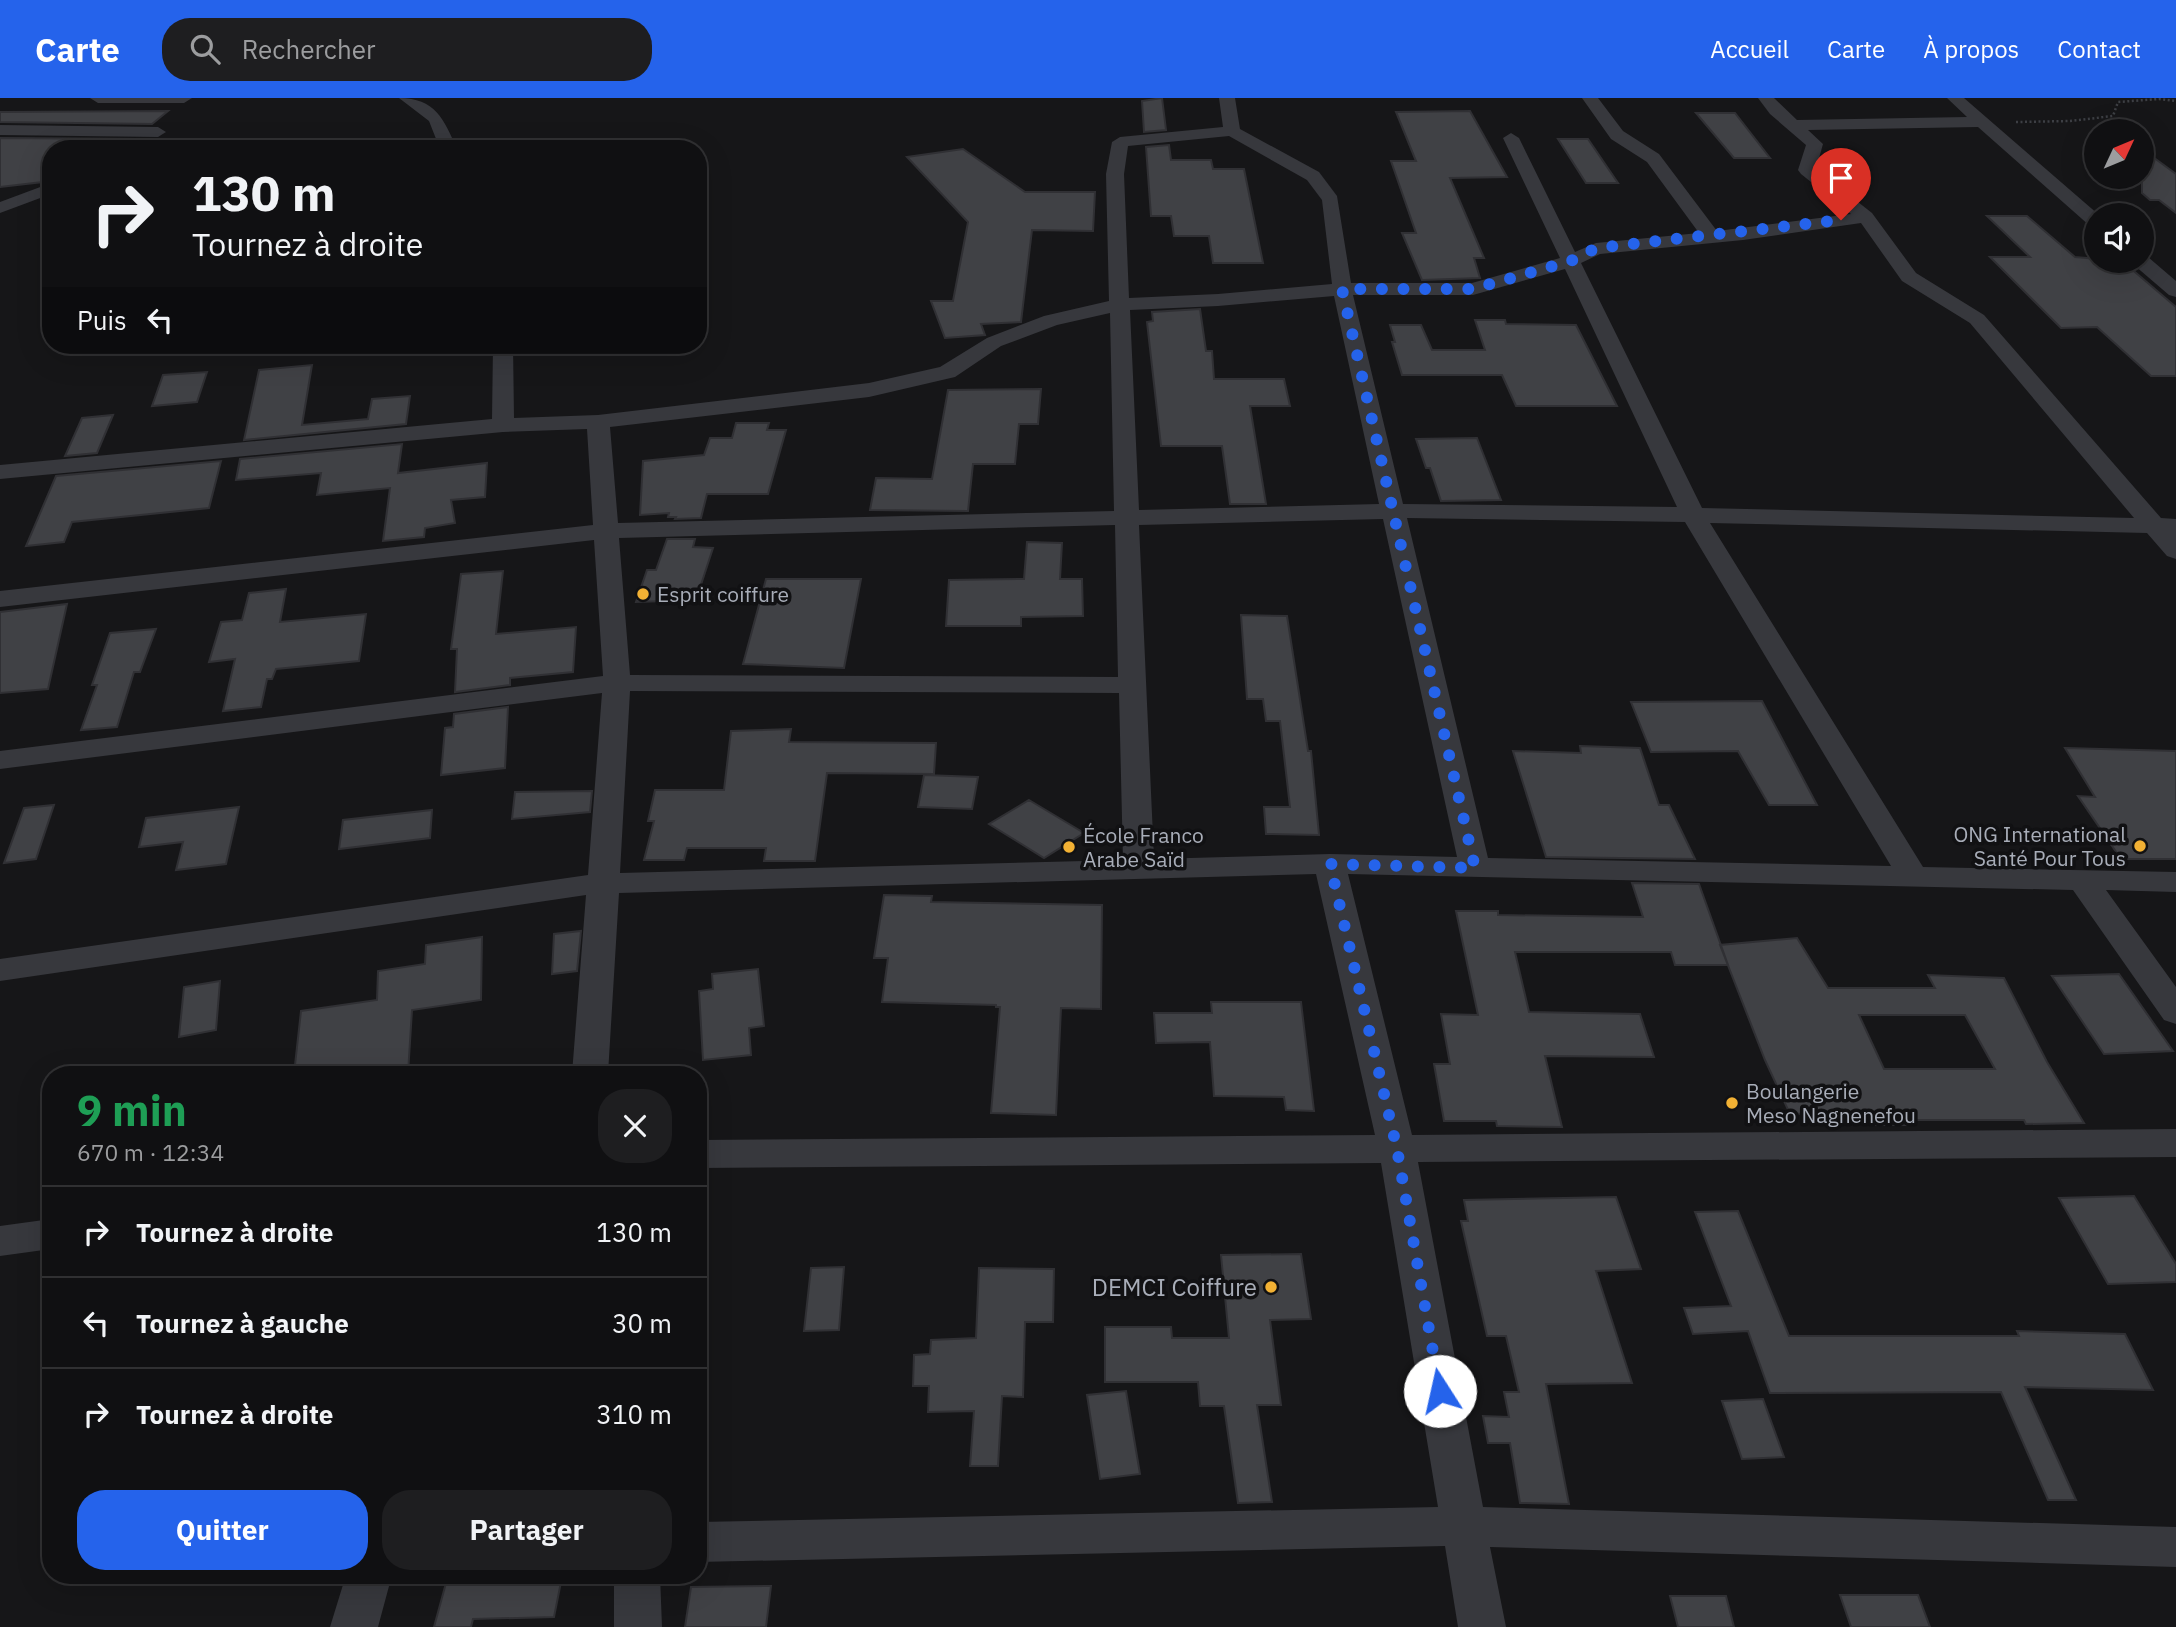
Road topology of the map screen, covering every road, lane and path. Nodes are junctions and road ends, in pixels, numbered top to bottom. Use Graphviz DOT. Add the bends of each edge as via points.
graph roads {
  1 [pos="98,98"];
  2 [pos="184,98"];
  3 [pos="407,98"];
  4 [pos="1227,98"];
  5 [pos="1590,98"];
  6 [pos="1766,98"];
  7 [pos="1955,98"];
  8 [pos="2175,101"];
  9 [pos="1980,122"];
  10 [pos="1792,125"];
  11 [pos="0,130"];
  12 [pos="1233,131"];
  13 [pos="158,132"];
  14 [pos="1511,138"];
  15 [pos="150,140"];
  16 [pos="445,140"];
  17 [pos="42,192"];
  18 [pos="0,208"];
  19 [pos="2084,212"];
  20 [pos="1866,217"];
  21 [pos="1711,236"];
  22 [pos="1571,261"];
  23 [pos="2154,272"];
  24 [pos="1342,289"];
  25 [pos="2176,290"];
  26 [pos="1121,304"];
  27 [pos="503,354"];
  28 [pos="598,422"];
  29 [pos="503,425"];
  30 [pos="0,472"];
  31 [pos="1393,511"];
  32 [pos="1693,515"];
  33 [pos="1128,516"];
  34 [pos="2164,526"];
  35 [pos="604,531"];
  36 [pos="2176,551"];
  37 [pos="0,598"];
  38 [pos="617,683"];
  39 [pos="1133,685"];
  40 [pos="0,760"];
  41 [pos="1330,864"];
  42 [pos="1475,868"];
  43 [pos="1139,870"];
  44 [pos="1913,877"];
  45 [pos="2083,881"];
  46 [pos="2176,882"];
  47 [pos="603,883"];
  48 [pos="0,970"];
  49 [pos="2176,1012"];
  50 [pos="591,1066"];
  51 [pos="2176,1143"];
  52 [pos="1397,1149"];
  53 [pos="707,1154"];
  54 [pos="42,1235"];
  55 [pos="0,1241"];
  56 [pos="1464,1526"];
  57 [pos="707,1542"];
  58 [pos="2176,1547"];
  59 [pos="366,1584"];
  60 [pos="636,1584"];
  61 [pos="354,1627"];
  62 [pos="638,1627"];
  63 [pos="1482,1627"];
  1 -- 2 [label="street"];
  2 -- 13 [label="street" via="161,111"];
  3 -- 16 [label="street" via="436,119"];
  4 -- 12 [label="street"];
  5 -- 21 [label="street" via="1618,135 1653,158"];
  6 -- 10 [label="street"];
  7 -- 9 [label="street"];
  8 -- 9 [label="path" via="2118,102 2113,116 2081,120"];
  9 -- 10 [label="street"];
  9 -- 19 [label="street"];
  10 -- 20 [label="street" via="1815,144 1807,170"];
  11 -- 13 [label="street"];
  12 -- 24 [label="street" via="1313,176 1331,200"];
  12 -- 26 [label="street" via="1120,142 1115,174"];
  13 -- 15 [label="street"];
  14 -- 22 [label="street"];
  17 -- 18 [label="street"];
  20 -- 21 [label="street"];
  20 -- 34 [label="street" via="1909,277 1977,320"];
  21 -- 22 [label="street" via="1596,248"];
  22 -- 24 [label="street" via="1473,289"];
  22 -- 32 [label="street"];
  23 -- 25 [label="street"];
  24 -- 26 [label="street"];
  24 -- 31 [label="street"];
  26 -- 28 [label="street" via="1051,320 994,342 947,372 882,387"];
  26 -- 33 [label="street"];
  27 -- 29 [label="street"];
  28 -- 29 [label="street"];
  28 -- 35 [label="street"];
  29 -- 30 [label="street"];
  31 -- 32 [label="street"];
  31 -- 33 [label="street"];
  31 -- 42 [label="street"];
  32 -- 34 [label="street"];
  32 -- 44 [label="street"];
  33 -- 35 [label="street"];
  33 -- 39 [label="street"];
  34 -- 36 [label="street"];
  35 -- 37 [label="street"];
  35 -- 38 [label="street"];
  38 -- 39 [label="street"];
  38 -- 40 [label="street"];
  38 -- 47 [label="street"];
  39 -- 43 [label="street"];
  41 -- 42 [label="street"];
  41 -- 43 [label="street"];
  41 -- 52 [label="street"];
  42 -- 44 [label="street"];
  43 -- 47 [label="street"];
  44 -- 45 [label="street"];
  45 -- 46 [label="street"];
  45 -- 49 [label="street"];
  47 -- 48 [label="street"];
  47 -- 50 [label="street"];
  51 -- 52 [label="street"];
  52 -- 53 [label="street"];
  52 -- 56 [label="street"];
  54 -- 55 [label="street"];
  56 -- 57 [label="street"];
  56 -- 58 [label="street"];
  56 -- 63 [label="street"];
  59 -- 61 [label="street"];
  60 -- 62 [label="street"];
}
